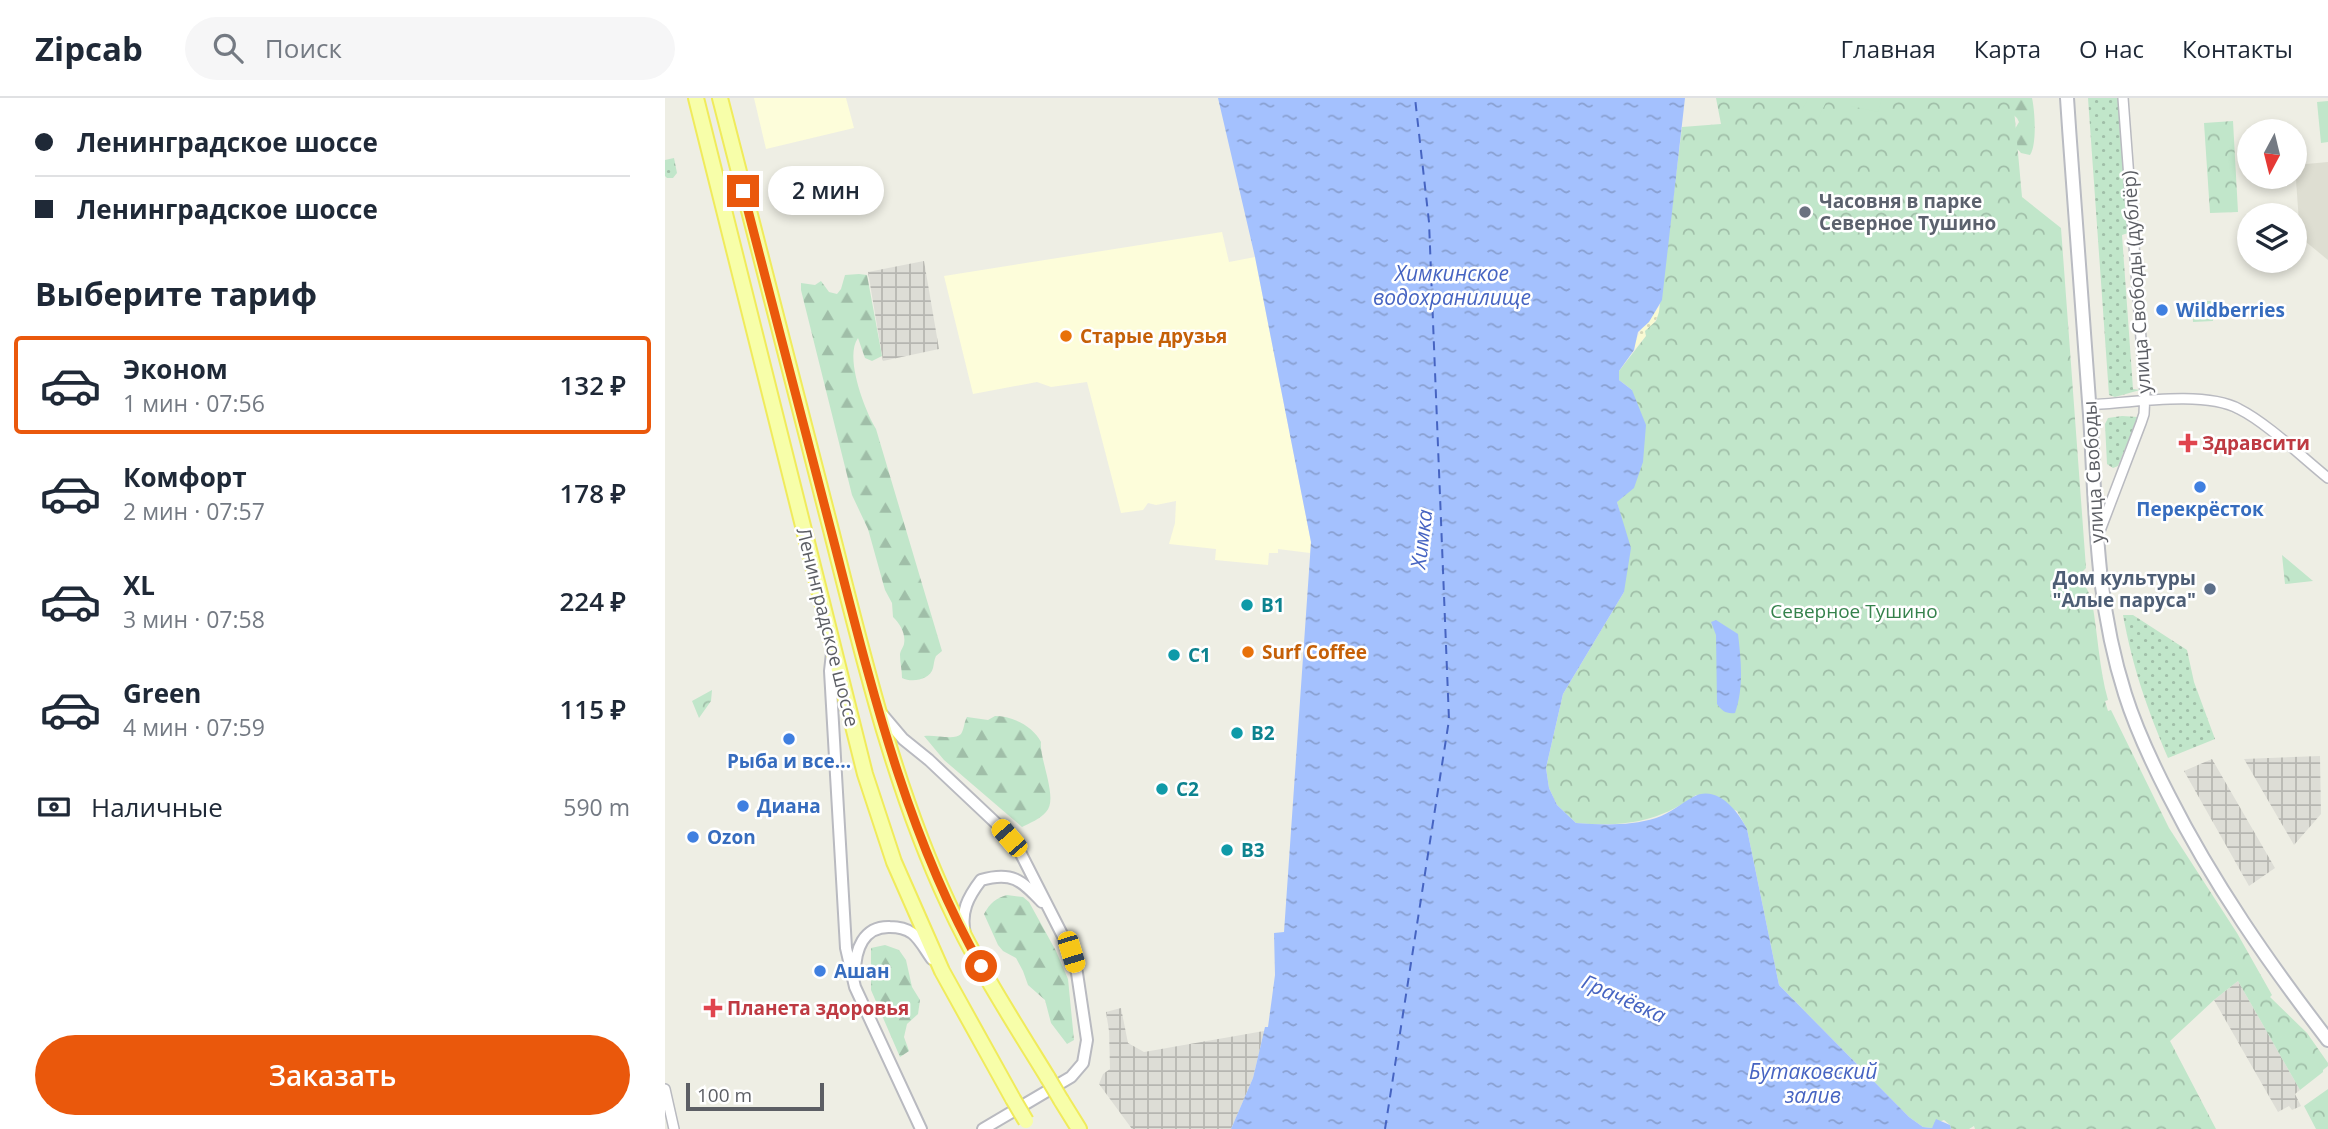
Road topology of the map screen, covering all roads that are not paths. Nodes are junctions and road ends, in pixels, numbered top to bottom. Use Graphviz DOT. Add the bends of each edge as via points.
graph roads {
  1 [pos="696,98"];
  2 [pos="720,98"];
  3 [pos="2067,98"];
  4 [pos="2123,98"];
  5 [pos="2144,401"];
  6 [pos="2089,405"];
  7 [pos="2328,478"];
  8 [pos="2096,540"];
  9 [pos="832,643"];
  10 [pos="878,709"];
  11 [pos="1049,909"];
  12 [pos="967,942"];
  13 [pos="942,971"];
  14 [pos="855,987"];
  15 [pos="2328,1040"];
  16 [pos="665,1089"];
  17 [pos="1029,1125"];
  18 [pos="674,1129"];
  19 [pos="921,1129"];
  20 [pos="983,1129"];
  21 [pos="1079,1129"];
  1 -- 9 [label="main road, Ленинградское шоссе"];
  2 -- 10 [label="main road, Ленинградское шоссе"];
  3 -- 6 [label="main road, улица Свободы"];
  4 -- 5 [label="street, улица Свободы (дублёр)"];
  5 -- 6 [label="street"];
  5 -- 7 [label="street" via="2232,406"];
  5 -- 8 [label="street, улица Свободы (дублёр)" via="2141,423"];
  6 -- 8 [label="main road, улица Свободы"];
  8 -- 15 [label="main road, улица Свободы" via="2117,667 2155,767 2221,890"];
  9 -- 13 [label="main road, Ленинградское шоссе" via="865,774 894,862"];
  9 -- 14 [label="street" via="843,926"];
  10 -- 11 [label="street" via="903,739 1020,849"];
  10 -- 12 [label="main road, Ленинградское шоссе" via="919,836"];
  11 -- 12 [label="street" via="1016,878 1004,875 981,880 964,913"];
  11 -- 20 [label="street" via="1077,973 1086,1022 1083,1063 1071,1077"];
  12 -- 21 [label="main road, Ленинградское шоссе, bridge"];
  13 -- 14 [label="street" via="913,933 884,927 866,934 859,945"];
  13 -- 17 [label="main road, Ленинградское шоссе, bridge"];
  14 -- 19 [label="street"];
  16 -- 18 [label="street"];
}
